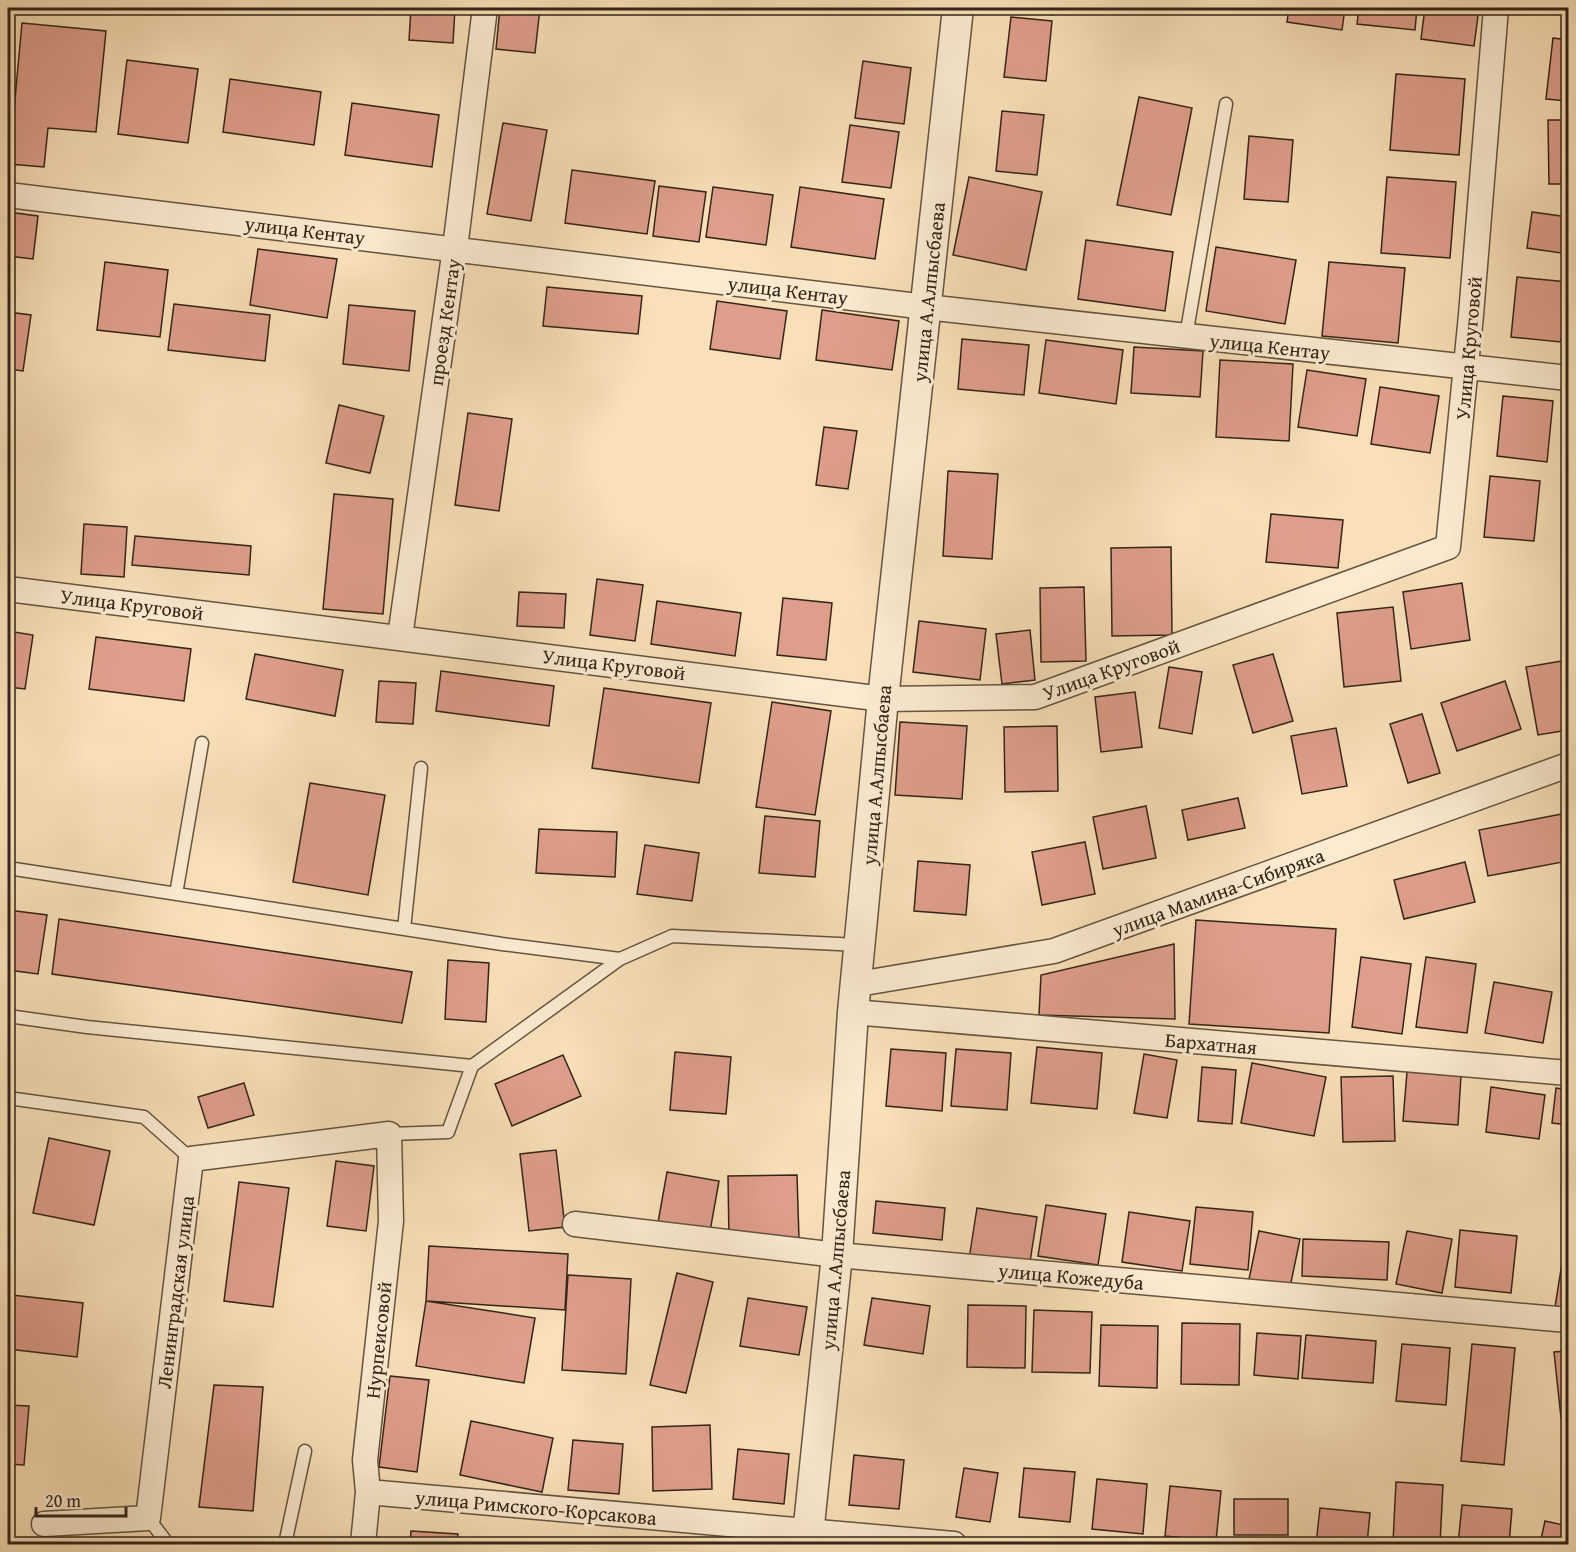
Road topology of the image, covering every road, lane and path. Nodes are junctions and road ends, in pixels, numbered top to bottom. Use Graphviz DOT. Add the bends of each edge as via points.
graph roads {
  1 [pos="485,8"];
  2 [pos="958,8"];
  3 [pos="1496,8"];
  4 [pos="1226,104"];
  5 [pos="8,195"];
  6 [pos="455,248"];
  7 [pos="926,308"];
  8 [pos="1186,336"];
  9 [pos="1466,368"];
  10 [pos="1569,378"];
  11 [pos="8,589"];
  12 [pos="400,637"];
  13 [pos="883,699"];
  14 [pos="202,743"];
  15 [pos="1569,765"];
  16 [pos="421,768"];
  17 [pos="8,868"];
  18 [pos="176,894"];
  19 [pos="404,929"];
  20 [pos="860,945"];
  21 [pos="620,959"];
  22 [pos="856,998"];
  23 [pos="8,1016"];
  24 [pos="472,1066"];
  25 [pos="1569,1073"];
  26 [pos="8,1098"];
  27 [pos="389,1134"];
  28 [pos="191,1159"];
  29 [pos="575,1224"];
  30 [pos="837,1255"];
  31 [pos="1569,1320"];
  32 [pos="305,1450"];
  33 [pos="369,1492"];
  34 [pos="148,1518"];
  35 [pos="44,1524"];
  36 [pos="807,1538"];
  37 [pos="168,1545"];
  38 [pos="285,1545"];
  39 [pos="363,1545"];
  40 [pos="954,1545"];
  1 -- 6 [label="street, проезд Кентау"];
  2 -- 7 [label="street, улица А.Алпысбаева"];
  3 -- 9 [label="street, Улица Круговой"];
  4 -- 8 [label="lane"];
  5 -- 6 [label="street, улица Кентау"];
  6 -- 7 [label="street, улица Кентау"];
  6 -- 12 [label="street, проезд Кентау"];
  7 -- 8 [label="street, улица Кентау"];
  7 -- 13 [label="street, улица А.Алпысбаева"];
  8 -- 9 [label="street, улица Кентау"];
  9 -- 10 [label="street, улица Кентау"];
  9 -- 13 [label="street, Улица Круговой" via="1448,547 1035,697"];
  11 -- 12 [label="street, Улица Круговой"];
  12 -- 13 [label="street, Улица Круговой"];
  13 -- 20 [label="street, улица А.Алпысбаева"];
  14 -- 18 [label="lane"];
  15 -- 22 [label="street, улица Мамина-Сибиряка" via="1054,951"];
  16 -- 19 [label="lane"];
  17 -- 18 [label="lane"];
  18 -- 19 [label="lane"];
  19 -- 21 [label="lane"];
  20 -- 21 [label="lane" via="672,936"];
  20 -- 22 [label="street, улица А.Алпысбаева"];
  21 -- 24 [label="lane"];
  22 -- 25 [label="street, Бархатная"];
  22 -- 30 [label="street, улица А.Алпысбаева"];
  23 -- 24 [label="lane"];
  24 -- 27 [label="lane" via="448,1132"];
  26 -- 28 [label="lane" via="144,1118"];
  27 -- 28 [label="street"];
  27 -- 33 [label="street, Нурпеисовой" via="391,1221 365,1460"];
  28 -- 34 [label="street, Ленинградская улица"];
  29 -- 30 [label="street, улица Кожедуба"];
  30 -- 31 [label="street, улица Кожедуба"];
  30 -- 36 [label="street, улица А.Алпысбаева"];
  32 -- 38 [label="lane"];
  33 -- 36 [label="street, улица Римского-Корсакова"];
  33 -- 39 [label="street, Нурпеисовой"];
  34 -- 35 [label="street"];
  34 -- 37 [label="lane"];
  36 -- 40 [label="street, улица Римского-Корсакова"];
}
